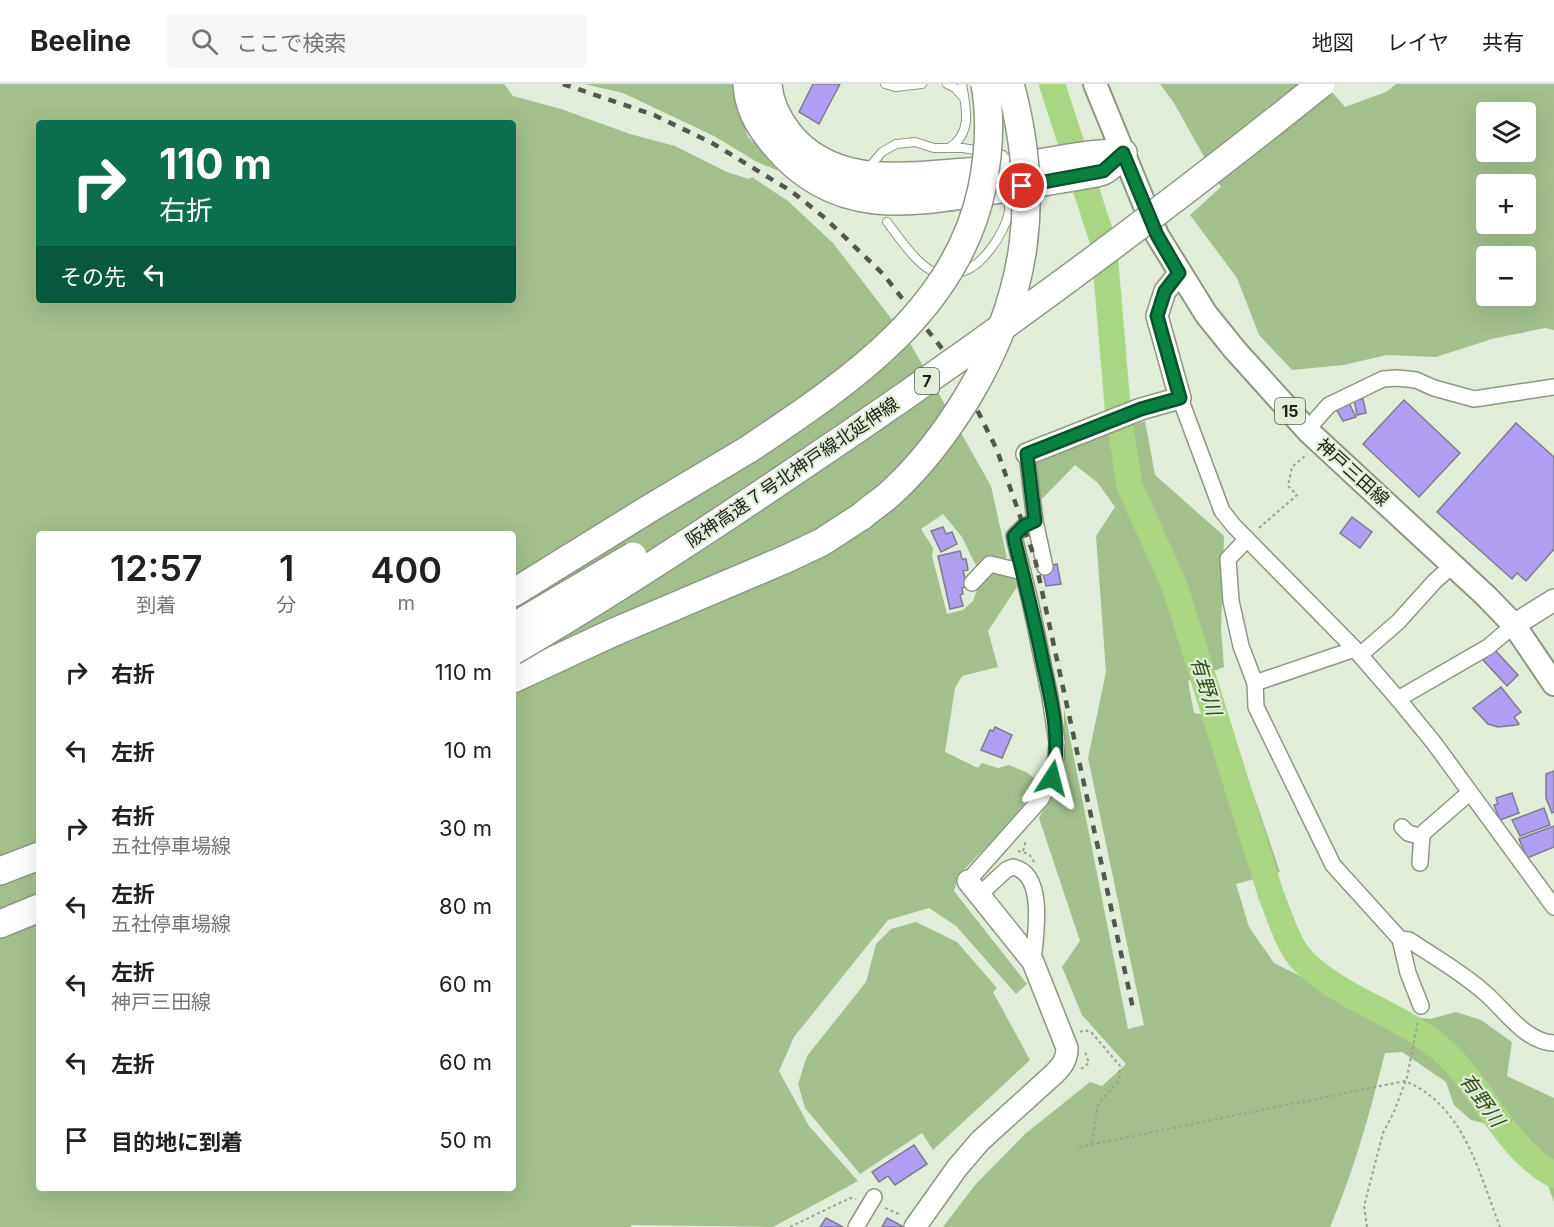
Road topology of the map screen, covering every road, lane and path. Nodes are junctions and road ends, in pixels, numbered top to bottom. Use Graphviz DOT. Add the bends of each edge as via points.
graph roads {
  1 [pos="747,84"];
  2 [pos="768,84"];
  3 [pos="885,84"];
  4 [pos="922,84"];
  5 [pos="947,84"];
  6 [pos="962,84"];
  7 [pos="1010,84"];
  8 [pos="1095,84"];
  9 [pos="1292,84"];
  10 [pos="1321,84"];
  11 [pos="975,92"];
  12 [pos="948,149"];
  13 [pos="1108,159"];
  14 [pos="871,165"];
  15 [pos="1006,178"];
  16 [pos="887,222"];
  17 [pos="1179,273"];
  18 [pos="1554,387"];
  19 [pos="1180,398"];
  20 [pos="1315,437"];
  21 [pos="1027,454"];
  22 [pos="1035,521"];
  23 [pos="1247,539"];
  24 [pos="1454,564"];
  25 [pos="1045,567"];
  26 [pos="1023,572"];
  27 [pos="972,583"];
  28 [pos="516,592"];
  29 [pos="1554,600"];
  30 [pos="516,625"];
  31 [pos="1514,625"];
  32 [pos="516,649"];
  33 [pos="1357,651"];
  34 [pos="516,678"];
  35 [pos="1255,683"];
  36 [pos="1554,684"];
  37 [pos="1398,699"];
  38 [pos="1469,793"];
  39 [pos="1402,827"];
  40 [pos="1422,837"];
  41 [pos="1025,841"];
  42 [pos="1018,851"];
  43 [pos="1023,851"];
  44 [pos="36,857"];
  45 [pos="1420,863"];
  46 [pos="1037,868"];
  47 [pos="0,871"];
  48 [pos="974,888"];
  49 [pos="1554,907"];
  50 [pos="36,909"];
  51 [pos="0,924"];
  52 [pos="1400,939"];
  53 [pos="1033,962"];
  54 [pos="1421,1006"];
  55 [pos="1078,1033"];
  56 [pos="1081,1043"];
  57 [pos="1554,1043"];
  58 [pos="1081,1070"];
  59 [pos="1406,1079"];
  60 [pos="1092,1144"];
  61 [pos="1079,1147"];
  62 [pos="874,1197"];
  63 [pos="856,1227"];
  64 [pos="915,1227"];
  65 [pos="1367,1227"];
  66 [pos="1500,1227"];
  1 -- 15 [label="highway" via="753,112 763,132 782,154 814,179 850,197 903,202"];
  2 -- 15 [label="highway" via="781,123 807,152 823,163 887,178"];
  3 -- 4 [label="lane"];
  5 -- 11 [label="lane"];
  6 -- 11 [label="lane"];
  7 -- 34 [label="highway, bridge" via="1027,190 1019,270 1008,316 978,379 936,445 893,491 822,542"];
  8 -- 13 [label="main road, 神戸三田線 / 15"];
  9 -- 30 [label="highway, 阪神高速７号北神戸線北延伸線 / 7, bridge" via="962,340 639,552"];
  10 -- 32 [label="highway, 阪神高速７号北神戸線北延伸線 / 7, bridge" via="1167,205 953,363 733,513"];
  11 -- 12 [label="lane" via="965,131"];
  11 -- 28 [label="highway, bridge" via="989,116 980,200 954,264 897,337 864,368 758,443"];
  12 -- 14 [label="lane" via="915,142 896,144"];
  12 -- 15 [label="lane" via="1003,154"];
  13 -- 15 [label="highway"];
  13 -- 17 [label="main road, 神戸三田線 / 15"];
  15 -- 16 [label="lane" via="1009,211 997,240 980,263 960,273 935,273 923,266"];
  17 -- 19 [label="street" via="1165,291 1157,316"];
  17 -- 20 [label="main road, 神戸三田線 / 15" via="1235,350"];
  18 -- 20 [label="street" via="1474,399 1416,380 1383,379 1329,405 1313,423"];
  19 -- 21 [label="street" via="1141,409"];
  19 -- 23 [label="street" via="1222,511"];
  20 -- 23 [label="path" via="1292,467 1288,486 1296,495"];
  20 -- 24 [label="main road, 神戸三田線 / 15"];
  21 -- 22 [label="street"];
  22 -- 25 [label="street"];
  22 -- 26 [label="street" via="1014,536"];
  23 -- 33 [label="street"];
  23 -- 35 [label="street" via="1228,559 1228,577 1241,646"];
  24 -- 31 [label="main road, 神戸三田線 / 15"];
  24 -- 33 [label="street" via="1398,622"];
  26 -- 27 [label="street" via="990,564"];
  26 -- 48 [label="street" via="1050,697 1057,742 1054,768 1048,789"];
  29 -- 31 [label="street"];
  31 -- 36 [label="main road, 神戸三田線 / 15"];
  31 -- 37 [label="street" via="1488,647"];
  33 -- 35 [label="street"];
  33 -- 37 [label="street"];
  35 -- 52 [label="street" via="1256,707 1333,865"];
  37 -- 38 [label="street"];
  38 -- 40 [label="street"];
  38 -- 49 [label="street"];
  39 -- 40 [label="street"];
  40 -- 45 [label="street"];
  41 -- 43 [label="path"];
  42 -- 43 [label="path"];
  43 -- 46 [label="path" via="1034,859"];
  44 -- 47 [label="highway"];
  48 -- 53 [label="street"];
  48 -- 53 [label="street" via="1014,867 1026,873 1037,907"];
  50 -- 51 [label="highway"];
  52 -- 54 [label="street"];
  52 -- 57 [label="street" via="1409,939 1484,992 1512,1021 1543,1042"];
  53 -- 64 [label="street" via="1067,1048 1064,1062 980,1141"];
  54 -- 59 [label="path"];
  55 -- 60 [label="path" via="1092,1033 1120,1066 1119,1081 1098,1104"];
  56 -- 58 [label="path" via="1089,1063"];
  59 -- 60 [label="path"];
  59 -- 65 [label="path" via="1383,1133 1364,1206"];
  59 -- 66 [label="path" via="1433,1097 1461,1128"];
  60 -- 61 [label="path"];
  62 -- 63 [label="street"];
}
